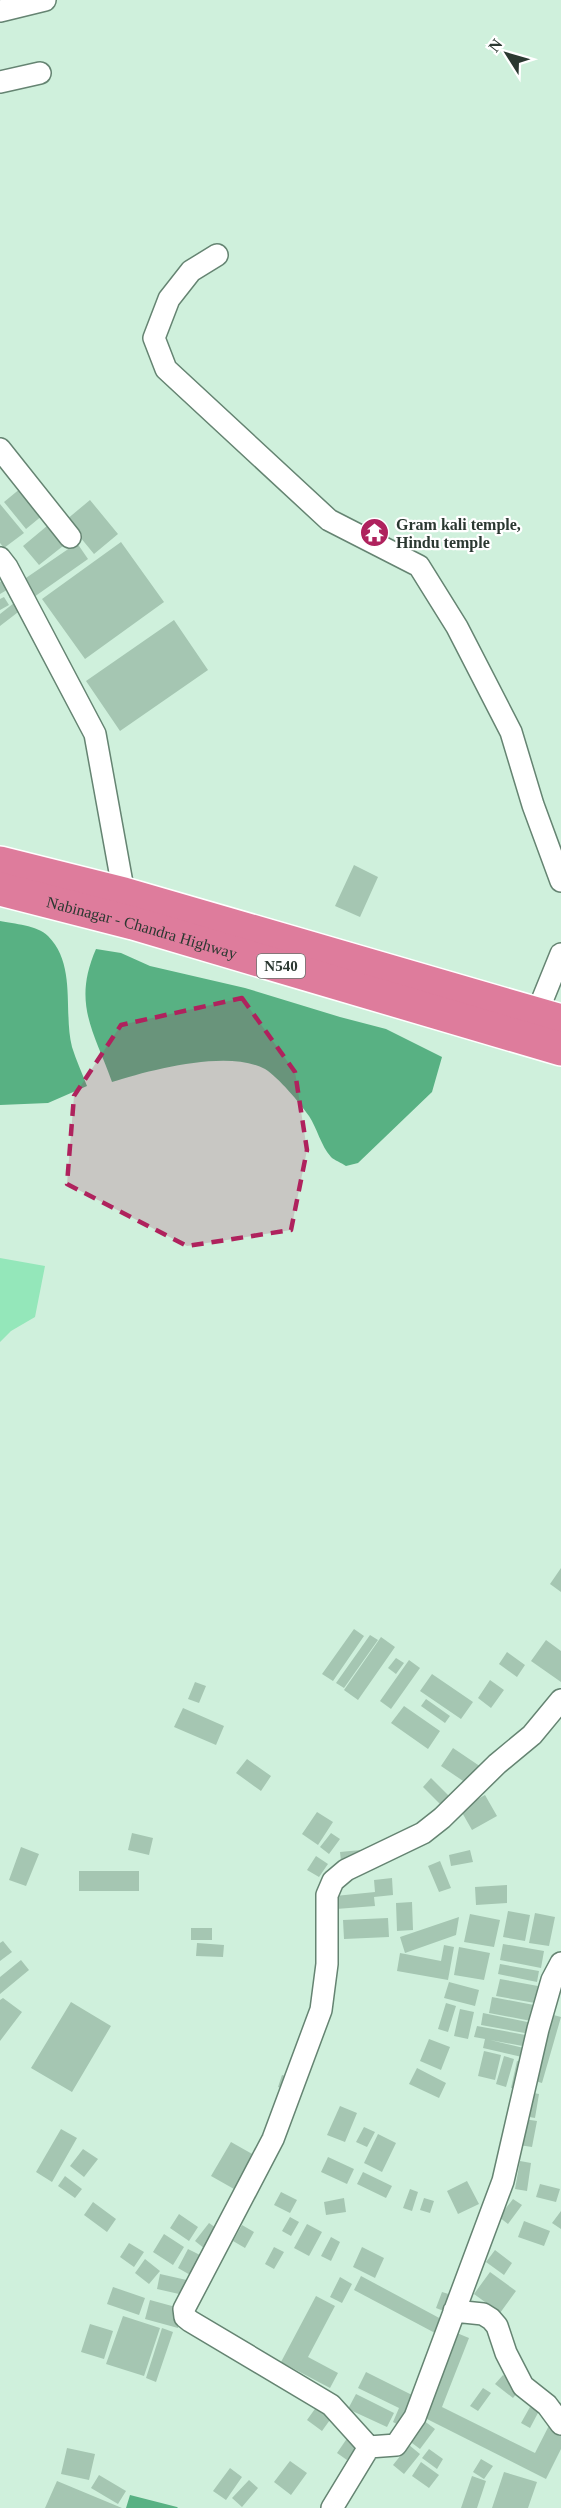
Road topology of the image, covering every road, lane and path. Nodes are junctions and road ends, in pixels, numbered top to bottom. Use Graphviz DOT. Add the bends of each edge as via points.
graph roads {
  1 [pos="45,0"];
  2 [pos="0,11"];
  3 [pos="40,73"];
  4 [pos="0,82"];
  5 [pos="217,255"];
  6 [pos="0,449"];
  7 [pos="70,537"];
  8 [pos="0,558"];
  9 [pos="0,863"];
  10 [pos="561,881"];
  11 [pos="0,889"];
  12 [pos="124,894"];
  13 [pos="561,954"];
  14 [pos="549,1017"];
  15 [pos="561,1049"];
  16 [pos="561,1700"];
  17 [pos="561,1963"];
  18 [pos="454,2311"];
  19 [pos="561,2424"];
  20 [pos="369,2447"];
  21 [pos="332,2508"];
  1 -- 2 [label="street"];
  3 -- 4 [label="street"];
  5 -- 10 [label="street" via="190,270 169,299 154,338 166,369 329,520 419,566 511,732"];
  6 -- 7 [label="street"];
  8 -- 12 [label="street" via="94,734"];
  9 -- 12 [label="highway, Nabinagar - Chandra Highway / N540"];
  11 -- 15 [label="highway, Nabinagar - Chandra Highway / N540" via="133,922"];
  12 -- 14 [label="highway, Nabinagar - Chandra Highway / N540"];
  13 -- 14 [label="street"];
  16 -- 20 [label="street" via="532,1735 442,1818 423,1833 346,1870 333,1881 327,1895 327,1964 321,2010 273,2139 184,2310 190,2320 331,2405"];
  17 -- 18 [label="street" via="538,2030 503,2181"];
  18 -- 19 [label="street" via="483,2314 491,2319 523,2386 547,2405"];
  18 -- 20 [label="street" via="415,2417 396,2445"];
  20 -- 21 [label="street"];
}
